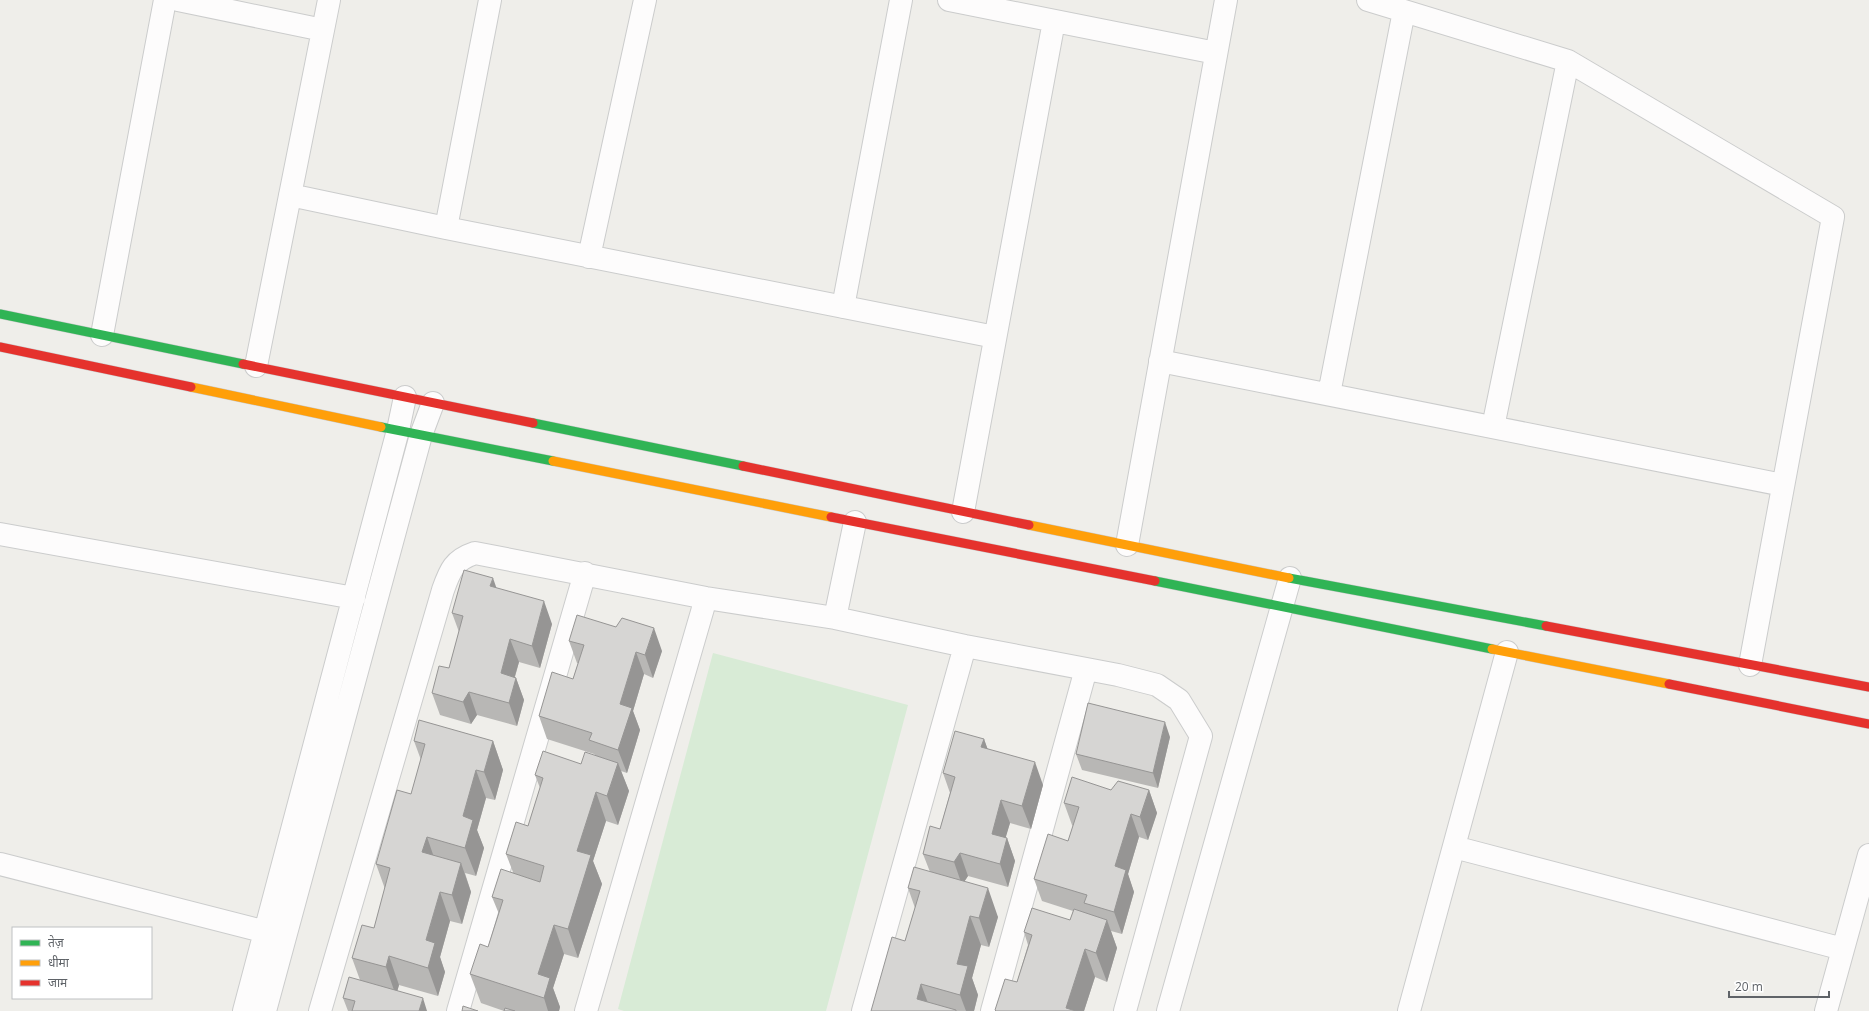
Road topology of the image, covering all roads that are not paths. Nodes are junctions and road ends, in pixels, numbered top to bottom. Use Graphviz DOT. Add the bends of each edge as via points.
graph roads {
  1 [pos="165,0"];
  2 [pos="178,0"];
  3 [pos="329,0"];
  4 [pos="490,0"];
  5 [pos="645,0"];
  6 [pos="901,0"];
  7 [pos="949,0"];
  8 [pos="1226,0"];
  9 [pos="1368,0"];
  10 [pos="1404,11"];
  11 [pos="1054,21"];
  12 [pos="323,30"];
  13 [pos="1216,53"];
  14 [pos="1568,61"];
  15 [pos="290,195"];
  16 [pos="446,228"];
  17 [pos="589,257"];
  18 [pos="843,307"];
  19 [pos="0,314"];
  20 [pos="102,335"];
  21 [pos="995,337"];
  22 [pos="0,347"];
  23 [pos="1160,361"];
  24 [pos="256,366"];
  25 [pos="1329,394"];
  26 [pos="405,397"];
  27 [pos="433,403"];
  28 [pos="1494,427"];
  29 [pos="398,430"];
  30 [pos="421,435"];
  31 [pos="1783,485"];
  32 [pos="963,512"];
  33 [pos="855,522"];
  34 [pos="0,534"];
  35 [pos="1126,545"];
  36 [pos="585,574"];
  37 [pos="1290,578"];
  38 [pos="354,598"];
  39 [pos="706,598"];
  40 [pos="1282,607"];
  41 [pos="835,618"];
  42 [pos="964,646"];
  43 [pos="1507,652"];
  44 [pos="1750,665"];
  45 [pos="1086,669"];
  46 [pos="1869,687"];
  47 [pos="1869,724"];
  48 [pos="1454,847"];
  49 [pos="1869,855"];
  50 [pos="0,864"];
  51 [pos="266,932"];
  52 [pos="1843,949"];
  53 [pos="244,1011"];
  54 [pos="264,1011"];
  55 [pos="320,1011"];
  56 [pos="458,1011"];
  57 [pos="586,1011"];
  58 [pos="863,1011"];
  59 [pos="992,1011"];
  60 [pos="1125,1011"];
  61 [pos="1168,1011"];
  62 [pos="1409,1011"];
  63 [pos="1826,1011"];
  1 -- 20 [label="street"];
  2 -- 12 [label="street"];
  3 -- 12 [label="street"];
  4 -- 16 [label="street"];
  5 -- 17 [label="street"];
  6 -- 18 [label="street"];
  7 -- 11 [label="street"];
  8 -- 13 [label="street"];
  9 -- 10 [label="street"];
  10 -- 14 [label="street"];
  10 -- 25 [label="street"];
  11 -- 13 [label="street"];
  11 -- 21 [label="street"];
  12 -- 15 [label="street"];
  13 -- 23 [label="street"];
  14 -- 28 [label="street"];
  14 -- 31 [label="street" via="1833,217"];
  15 -- 16 [label="street"];
  15 -- 24 [label="street"];
  16 -- 17 [label="street"];
  17 -- 18 [label="street"];
  18 -- 21 [label="street"];
  19 -- 20 [label="street"];
  20 -- 24 [label="street"];
  21 -- 32 [label="street"];
  22 -- 29 [label="street"];
  23 -- 25 [label="street"];
  23 -- 35 [label="street"];
  24 -- 26 [label="street"];
  25 -- 28 [label="street"];
  26 -- 27 [label="street"];
  26 -- 29 [label="street"];
  27 -- 30 [label="street"];
  27 -- 32 [label="street"];
  28 -- 31 [label="street"];
  29 -- 30 [label="street"];
  29 -- 38 [label="street"];
  30 -- 33 [label="street"];
  30 -- 54 [label="street"];
  31 -- 44 [label="street"];
  32 -- 35 [label="street"];
  33 -- 40 [label="street"];
  33 -- 41 [label="street"];
  34 -- 38 [label="street"];
  35 -- 37 [label="street"];
  36 -- 39 [label="street"];
  36 -- 55 [label="street" via="475,553 462,558 450,572"];
  36 -- 56 [label="street"];
  37 -- 40 [label="street"];
  37 -- 44 [label="street"];
  38 -- 51 [label="street"];
  39 -- 41 [label="street"];
  39 -- 57 [label="street"];
  40 -- 43 [label="street"];
  40 -- 61 [label="street"];
  41 -- 42 [label="street"];
  42 -- 45 [label="street"];
  42 -- 58 [label="street"];
  43 -- 47 [label="street"];
  43 -- 48 [label="street"];
  44 -- 46 [label="street"];
  45 -- 59 [label="street"];
  45 -- 60 [label="street" via="1157,685 1179,700 1200,736"];
  48 -- 52 [label="street"];
  48 -- 62 [label="street"];
  49 -- 52 [label="street"];
  50 -- 51 [label="street"];
  51 -- 53 [label="street"];
  52 -- 63 [label="street"];
}
